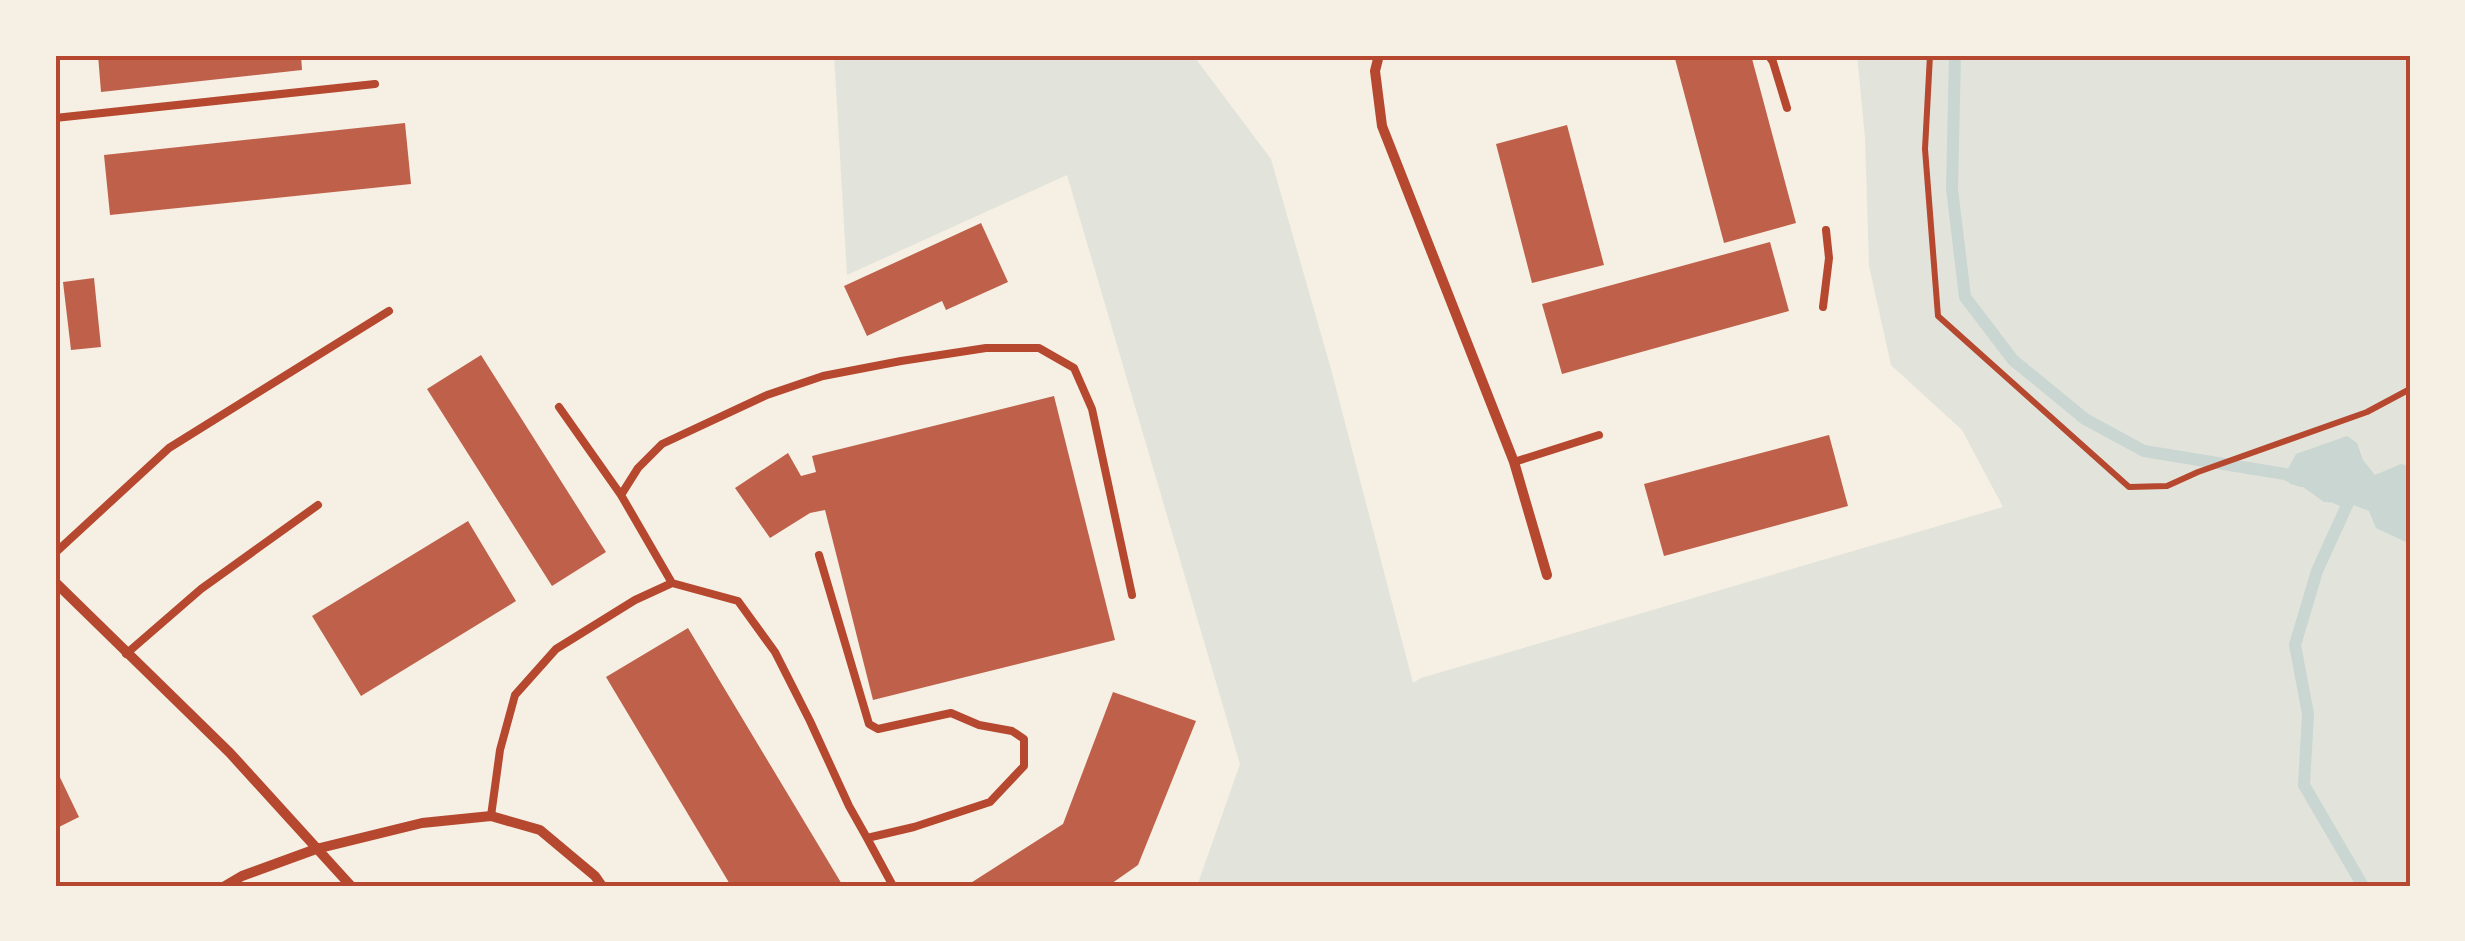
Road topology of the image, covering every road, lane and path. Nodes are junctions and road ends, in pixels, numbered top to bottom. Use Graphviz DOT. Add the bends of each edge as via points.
graph roads {
  1 [pos="1379,55"];
  2 [pos="1768,55"];
  3 [pos="1930,55"];
  4 [pos="375,84"];
  5 [pos="1787,108"];
  6 [pos="55,118"];
  7 [pos="1826,230"];
  8 [pos="1823,307"];
  9 [pos="388,311"];
  10 [pos="2410,389"];
  11 [pos="559,406"];
  12 [pos="1599,434"];
  13 [pos="1514,462"];
  14 [pos="621,495"];
  15 [pos="318,505"];
  16 [pos="55,553"];
  17 [pos="820,556"];
  18 [pos="1547,576"];
  19 [pos="55,582"];
  20 [pos="672,583"];
  21 [pos="1132,595"];
  22 [pos="126,654"];
  23 [pos="492,816"];
  24 [pos="867,838"];
  25 [pos="316,849"];
  26 [pos="225,886"];
  27 [pos="351,886"];
  28 [pos="602,886"];
  29 [pos="893,886"];
  1 -- 13 [label="street" via="1382,126"];
  2 -- 5 [label="lane"];
  3 -- 10 [label="path" via="1925,150 1938,316 2130,486 2167,486 2367,412"];
  4 -- 6 [label="lane"];
  7 -- 8 [label="lane"];
  9 -- 16 [label="lane" via="170,448"];
  11 -- 14 [label="lane"];
  12 -- 13 [label="lane"];
  13 -- 18 [label="street"];
  14 -- 20 [label="lane"];
  14 -- 21 [label="lane" via="662,444 767,395 901,360 1039,348 1074,368 1092,409"];
  15 -- 22 [label="lane" via="201,588"];
  17 -- 24 [label="lane" via="869,724 878,729 951,714 1024,739 1024,766 990,802"];
  19 -- 22 [label="street"];
  20 -- 23 [label="lane" via="556,649 515,695"];
  20 -- 24 [label="lane" via="738,601 774,652"];
  22 -- 25 [label="street" via="230,752"];
  23 -- 25 [label="street" via="422,822"];
  23 -- 28 [label="street" via="540,830"];
  24 -- 29 [label="lane"];
  25 -- 26 [label="street"];
  25 -- 27 [label="street"];
}
